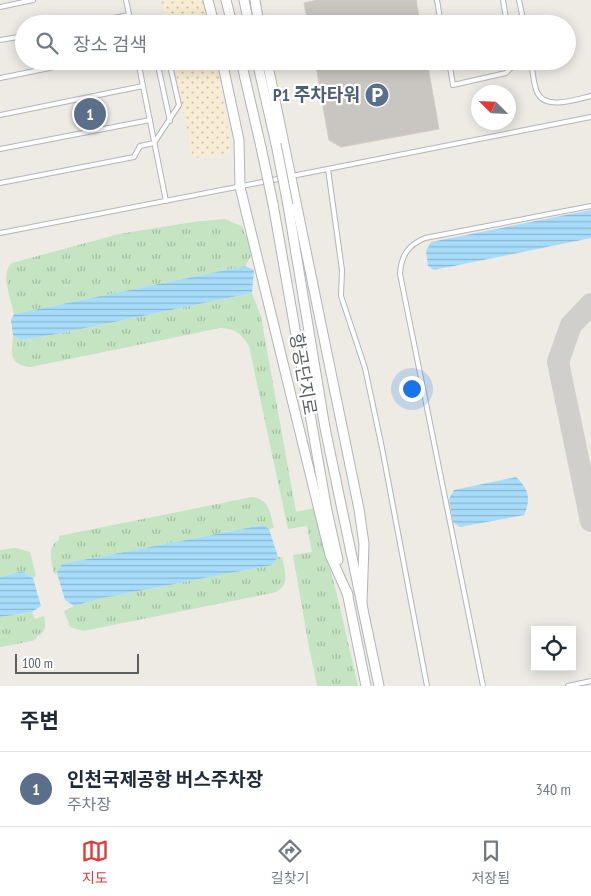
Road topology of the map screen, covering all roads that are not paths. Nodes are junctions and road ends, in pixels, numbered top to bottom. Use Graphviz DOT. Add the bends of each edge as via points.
graph roads {
  1 [pos="33,0"];
  2 [pos="126,0"];
  3 [pos="208,0"];
  4 [pos="226,0"];
  5 [pos="244,0"];
  6 [pos="254,0"];
  7 [pos="437,0"];
  8 [pos="502,0"];
  9 [pos="519,0"];
  10 [pos="0,7"];
  11 [pos="129,15"];
  12 [pos="212,15"];
  13 [pos="230,15"];
  14 [pos="247,15"];
  15 [pos="257,15"];
  16 [pos="440,15"];
  17 [pos="505,15"];
  18 [pos="522,15"];
  19 [pos="15,38"];
  20 [pos="0,40"];
  21 [pos="40,70"];
  22 [pos="140,70"];
  23 [pos="159,70"];
  24 [pos="171,70"];
  25 [pos="224,70"];
  26 [pos="242,70"];
  27 [pos="260,70"];
  28 [pos="269,70"];
  29 [pos="451,70"];
  30 [pos="509,70"];
  31 [pos="533,70"];
  32 [pos="0,78"];
  33 [pos="143,86"];
  34 [pos="591,96"];
  35 [pos="0,115"];
  36 [pos="591,117"];
  37 [pos="150,120"];
  38 [pos="170,121"];
  39 [pos="154,143"];
  40 [pos="0,149"];
  41 [pos="328,169"];
  42 [pos="290,177"];
  43 [pos="0,183"];
  44 [pos="240,187"];
  45 [pos="166,201"];
  46 [pos="591,206"];
  47 [pos="0,233"];
  48 [pos="324,512"];
  49 [pos="362,603"];
  50 [pos="591,681"];
  51 [pos="366,686"];
  52 [pos="379,686"];
  53 [pos="427,686"];
  54 [pos="483,686"];
  55 [pos="568,686"];
  1 -- 10 [label="lane"];
  2 -- 11 [label="lane"];
  3 -- 12 [label="street"];
  4 -- 13 [label="street"];
  5 -- 14 [label="street"];
  6 -- 15 [label="street"];
  7 -- 16 [label="lane"];
  8 -- 17 [label="lane"];
  9 -- 18 [label="lane"];
  19 -- 20 [label="lane"];
  21 -- 32 [label="lane"];
  22 -- 33 [label="lane"];
  23 -- 38 [label="lane"];
  24 -- 38 [label="lane" via="179,104"];
  25 -- 44 [label="street" via="239,140"];
  26 -- 48 [label="street, 항공단지로, bridge" via="273,204"];
  27 -- 49 [label="street, 항공단지로, bridge" via="288,205 325,428"];
  28 -- 42 [label="street"];
  29 -- 30 [label="lane" via="454,85"];
  31 -- 34 [label="lane" via="537,94 545,101 557,103"];
  33 -- 35 [label="lane"];
  33 -- 37 [label="lane"];
  36 -- 41 [label="lane"];
  37 -- 39 [label="lane"];
  37 -- 40 [label="lane"];
  38 -- 39 [label="lane"];
  39 -- 43 [label="lane" via="140,146 134,157"];
  39 -- 45 [label="lane"];
  41 -- 42 [label="lane"];
  41 -- 53 [label="lane" via="342,270 342,296 365,368"];
  42 -- 44 [label="lane"];
  42 -- 49 [label="street" via="359,509 364,544"];
  44 -- 45 [label="lane"];
  44 -- 48 [label="street"];
  45 -- 47 [label="lane"];
  46 -- 54 [label="lane" via="424,238 410,246 400,264"];
  48 -- 51 [label="street, 항공단지로" via="333,554 348,595"];
  49 -- 52 [label="street, 항공단지로"];
  50 -- 55 [label="lane"];
}
